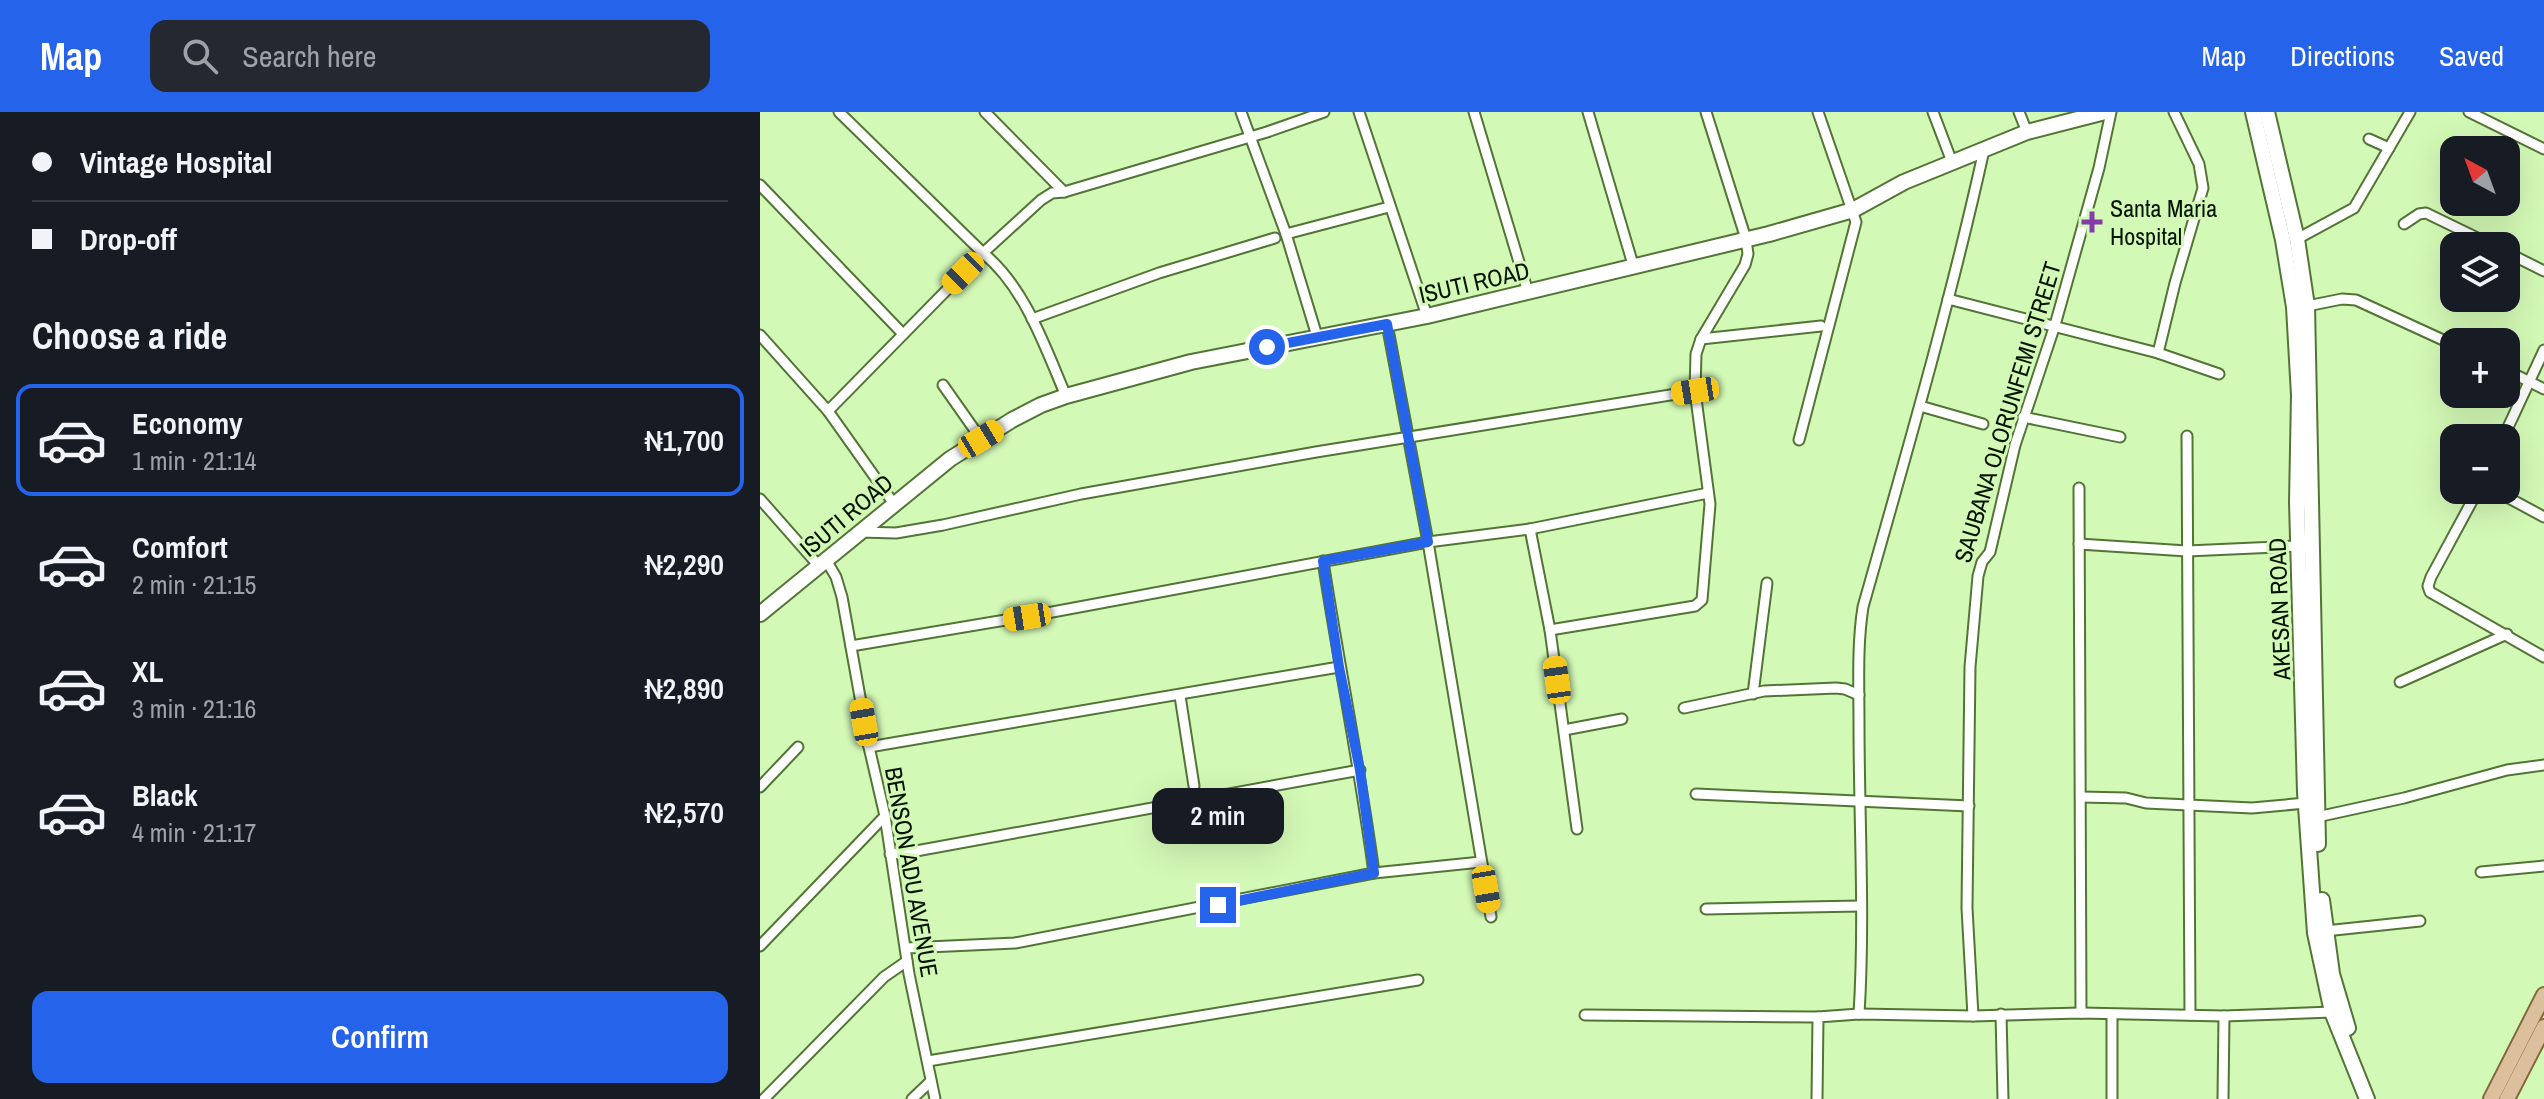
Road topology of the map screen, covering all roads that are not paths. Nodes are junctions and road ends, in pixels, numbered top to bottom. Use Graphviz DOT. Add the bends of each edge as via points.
graph roads {
  1 [pos="839,112"];
  2 [pos="985,112"];
  3 [pos="1241,112"];
  4 [pos="1324,112"];
  5 [pos="1359,112"];
  6 [pos="1474,112"];
  7 [pos="1588,112"];
  8 [pos="1706,112"];
  9 [pos="1818,112"];
  10 [pos="1933,112"];
  11 [pos="2019,112"];
  12 [pos="2108,112"];
  13 [pos="2174,112"];
  14 [pos="2253,112"];
  15 [pos="2267,112"];
  16 [pos="2410,112"];
  17 [pos="2469,112"];
  18 [pos="2050,120"];
  19 [pos="2027,132"];
  20 [pos="1251,136"];
  21 [pos="2369,139"];
  22 [pos="2389,148"];
  23 [pos="2544,149"];
  24 [pos="1984,150"];
  25 [pos="1952,162"];
  26 [pos="760,185"];
  27 [pos="1064,192"];
  28 [pos="1389,207"];
  29 [pos="1853,210"];
  30 [pos="2404,224"];
  31 [pos="2465,232"];
  32 [pos="1286,234"];
  33 [pos="1275,238"];
  34 [pos="1746,239"];
  35 [pos="2297,239"];
  36 [pos="983,253"];
  37 [pos="2520,259"];
  38 [pos="1634,268"];
  39 [pos="2544,271"];
  40 [pos="1528,292"];
  41 [pos="1948,299"];
  42 [pos="2307,306"];
  43 [pos="1427,316"];
  44 [pos="1032,319"];
  45 [pos="1387,324"];
  46 [pos="2055,325"];
  47 [pos="1821,326"];
  48 [pos="903,334"];
  49 [pos="760,335"];
  50 [pos="1317,336"];
  51 [pos="2440,338"];
  52 [pos="1701,339"];
  53 [pos="2544,350"];
  54 [pos="2158,353"];
  55 [pos="2219,374"];
  56 [pos="2520,377"];
  57 [pos="2529,381"];
  58 [pos="943,385"];
  59 [pos="2544,389"];
  60 [pos="1695,391"];
  61 [pos="1066,396"];
  62 [pos="1920,406"];
  63 [pos="828,411"];
  64 [pos="2023,417"];
  65 [pos="1983,424"];
  66 [pos="2509,424"];
  67 [pos="2187,436"];
  68 [pos="1407,437"];
  69 [pos="2120,437"];
  70 [pos="981,439"];
  71 [pos="1799,440"];
  72 [pos="2079,488"];
  73 [pos="1708,493"];
  74 [pos="760,499"];
  75 [pos="894,504"];
  76 [pos="2471,504"];
  77 [pos="2520,504"];
  78 [pos="2544,517"];
  79 [pos="1530,529"];
  80 [pos="860,532"];
  81 [pos="1428,542"];
  82 [pos="2079,544"];
  83 [pos="2298,546"];
  84 [pos="2187,551"];
  85 [pos="1323,561"];
  86 [pos="822,563"];
  87 [pos="1767,583"];
  88 [pos="760,614"];
  89 [pos="1550,630"];
  90 [pos="2507,634"];
  91 [pos="851,646"];
  92 [pos="2544,657"];
  93 [pos="1339,667"];
  94 [pos="2400,682"];
  95 [pos="1753,694"];
  96 [pos="1859,695"];
  97 [pos="1180,696"];
  98 [pos="1684,708"];
  99 [pos="1622,719"];
  100 [pos="1564,730"];
  101 [pos="798,747"];
  102 [pos="869,747"];
  103 [pos="2544,765"];
  104 [pos="1360,770"];
  105 [pos="1194,786"];
  106 [pos="760,787"];
  107 [pos="1696,794"];
  108 [pos="2081,797"];
  109 [pos="1859,800"];
  110 [pos="2306,803"];
  111 [pos="1969,806"];
  112 [pos="2191,806"];
  113 [pos="885,816"];
  114 [pos="2317,817"];
  115 [pos="1577,829"];
  116 [pos="890,854"];
  117 [pos="1481,862"];
  118 [pos="2544,866"];
  119 [pos="2481,872"];
  120 [pos="1374,873"];
  121 [pos="1861,906"];
  122 [pos="1706,909"];
  123 [pos="1491,917"];
  124 [pos="2420,921"];
  125 [pos="2325,931"];
  126 [pos="760,946"];
  127 [pos="906,948"];
  128 [pos="907,961"];
  129 [pos="1418,980"];
  130 [pos="2544,995"];
  131 [pos="2332,1012"];
  132 [pos="2081,1013"];
  133 [pos="1859,1014"];
  134 [pos="2001,1014"];
  135 [pos="1585,1015"];
  136 [pos="2112,1015"];
  137 [pos="2190,1015"];
  138 [pos="1973,1016"];
  139 [pos="2224,1016"];
  140 [pos="1818,1017"];
  141 [pos="2544,1027"];
  142 [pos="928,1061"];
  143 [pos="931,1081"];
  144 [pos="764,1099"];
  145 [pos="912,1099"];
  146 [pos="935,1099"];
  147 [pos="1817,1099"];
  148 [pos="2003,1099"];
  149 [pos="2112,1099"];
  150 [pos="2223,1099"];
  151 [pos="2367,1099"];
  152 [pos="2377,1099"];
  153 [pos="2491,1099"];
  154 [pos="2507,1099"];
  1 -- 36 [label="street"];
  2 -- 27 [label="street"];
  3 -- 20 [label="street"];
  4 -- 20 [label="street"];
  5 -- 28 [label="street"];
  6 -- 40 [label="street"];
  7 -- 38 [label="street"];
  8 -- 34 [label="street"];
  9 -- 29 [label="street"];
  10 -- 25 [label="street"];
  11 -- 19 [label="street"];
  12 -- 18 [label="street, ISUTI ROAD"];
  12 -- 46 [label="street, SAUBANA OLORUNFEMI STREET" via="2099,168"];
  13 -- 54 [label="street" via="2199,164 2203,188"];
  14 -- 83 [label="street, AKESAN ROAD" via="2294,307"];
  15 -- 35 [label="street, AKESAN ROAD"];
  16 -- 22 [label="street"];
  17 -- 23 [label="street"];
  18 -- 19 [label="street, ISUTI ROAD"];
  19 -- 24 [label="street, ISUTI ROAD"];
  20 -- 27 [label="street"];
  20 -- 32 [label="street"];
  21 -- 22 [label="street"];
  22 -- 35 [label="street" via="2351,211"];
  24 -- 25 [label="street, ISUTI ROAD"];
  24 -- 41 [label="street"];
  25 -- 29 [label="street, ISUTI ROAD"];
  26 -- 48 [label="street"];
  27 -- 36 [label="street" via="1041,200"];
  28 -- 32 [label="street"];
  28 -- 43 [label="street"];
  29 -- 34 [label="street, ISUTI ROAD"];
  29 -- 71 [label="street" via="1855,230"];
  30 -- 31 [label="street" via="2426,213"];
  32 -- 50 [label="street"];
  33 -- 44 [label="street"];
  34 -- 38 [label="street, ISUTI ROAD"];
  34 -- 52 [label="street" via="1745,265"];
  35 -- 42 [label="street, AKESAN ROAD"];
  36 -- 44 [label="street" via="1001,268"];
  36 -- 48 [label="street"];
  37 -- 39 [label="street"];
  38 -- 40 [label="street, ISUTI ROAD"];
  40 -- 43 [label="street, ISUTI ROAD"];
  41 -- 46 [label="street"];
  41 -- 62 [label="street"];
  42 -- 51 [label="street" via="2356,300"];
  42 -- 114 [label="street, AKESAN ROAD"];
  43 -- 45 [label="street, ISUTI ROAD"];
  44 -- 61 [label="street"];
  45 -- 50 [label="street, ISUTI ROAD"];
  45 -- 68 [label="street"];
  46 -- 54 [label="street"];
  46 -- 64 [label="street, SAUBANA OLORUNFEMI STREET"];
  47 -- 52 [label="street"];
  48 -- 63 [label="street"];
  49 -- 63 [label="street"];
  50 -- 61 [label="street, ISUTI ROAD" via="1191,362"];
  52 -- 60 [label="street"];
  53 -- 57 [label="street"];
  54 -- 55 [label="street"];
  56 -- 57 [label="street"];
  57 -- 59 [label="street"];
  57 -- 66 [label="street"];
  58 -- 70 [label="street"];
  60 -- 68 [label="street"];
  60 -- 73 [label="street"];
  61 -- 70 [label="street, ISUTI ROAD"];
  62 -- 65 [label="street"];
  62 -- 96 [label="street" via="1863,607"];
  63 -- 75 [label="street"];
  64 -- 69 [label="street"];
  64 -- 111 [label="street, SAUBANA OLORUNFEMI STREET" via="1990,552 1978,576 1971,645"];
  67 -- 84 [label="street"];
  68 -- 80 [label="street" via="1081,494 943,525 896,533"];
  68 -- 81 [label="street"];
  70 -- 75 [label="street, ISUTI ROAD"];
  72 -- 82 [label="street"];
  73 -- 79 [label="street"];
  73 -- 89 [label="street" via="1702,600 1695,606"];
  74 -- 86 [label="street"];
  75 -- 80 [label="street, ISUTI ROAD"];
  76 -- 90 [label="street" via="2428,586 2430,592"];
  77 -- 78 [label="street"];
  79 -- 81 [label="street"];
  79 -- 89 [label="street"];
  80 -- 86 [label="street, ISUTI ROAD"];
  81 -- 85 [label="street"];
  81 -- 117 [label="street"];
  82 -- 84 [label="street"];
  82 -- 108 [label="street"];
  83 -- 84 [label="street"];
  83 -- 110 [label="street, AKESAN ROAD"];
  84 -- 112 [label="street"];
  85 -- 91 [label="street"];
  85 -- 93 [label="street"];
  86 -- 88 [label="street, ISUTI ROAD"];
  86 -- 91 [label="street, BENSON ADU AVENUE" via="836,577"];
  87 -- 95 [label="street"];
  89 -- 100 [label="street"];
  90 -- 92 [label="street"];
  90 -- 94 [label="street"];
  91 -- 102 [label="street, BENSON ADU AVENUE"];
  93 -- 97 [label="street"];
  93 -- 104 [label="street"];
  95 -- 96 [label="street" via="1836,688"];
  95 -- 98 [label="street"];
  96 -- 109 [label="street"];
  97 -- 102 [label="street"];
  97 -- 105 [label="street"];
  99 -- 100 [label="street"];
  100 -- 115 [label="street"];
  101 -- 106 [label="street"];
  102 -- 113 [label="street, BENSON ADU AVENUE"];
  103 -- 114 [label="street"];
  104 -- 116 [label="street"];
  104 -- 120 [label="street"];
  107 -- 109 [label="street"];
  108 -- 112 [label="street"];
  108 -- 132 [label="street"];
  109 -- 111 [label="street"];
  109 -- 121 [label="street"];
  110 -- 112 [label="street"];
  110 -- 131 [label="street, AKESAN ROAD" via="2315,933"];
  111 -- 138 [label="street, SAUBANA OLORUNFEMI STREET"];
  112 -- 137 [label="street"];
  113 -- 116 [label="street, BENSON ADU AVENUE"];
  113 -- 126 [label="street"];
  114 -- 125 [label="street, AKESAN ROAD"];
  116 -- 127 [label="street, BENSON ADU AVENUE"];
  117 -- 120 [label="street"];
  117 -- 123 [label="street"];
  118 -- 119 [label="street"];
  120 -- 127 [label="street" via="1015,943"];
  121 -- 122 [label="street"];
  121 -- 133 [label="street"];
  124 -- 125 [label="street"];
  125 -- 152 [label="street, AKESAN ROAD" via="2346,1023"];
  127 -- 128 [label="street, BENSON ADU AVENUE"];
  128 -- 142 [label="street, BENSON ADU AVENUE"];
  128 -- 144 [label="street" via="884,977"];
  129 -- 142 [label="street"];
  130 -- 153 [label="main road"];
  131 -- 139 [label="street"];
  131 -- 151 [label="street, AKESAN ROAD"];
  132 -- 134 [label="street"];
  132 -- 136 [label="street"];
  133 -- 138 [label="street"];
  133 -- 140 [label="street"];
  134 -- 138 [label="street"];
  134 -- 148 [label="street"];
  135 -- 140 [label="street"];
  136 -- 137 [label="street"];
  136 -- 149 [label="street"];
  137 -- 139 [label="street"];
  139 -- 150 [label="street"];
  140 -- 147 [label="street"];
  141 -- 154 [label="main road"];
  142 -- 143 [label="street, BENSON ADU AVENUE"];
  143 -- 145 [label="street"];
  143 -- 146 [label="street, BENSON ADU AVENUE"];
}
